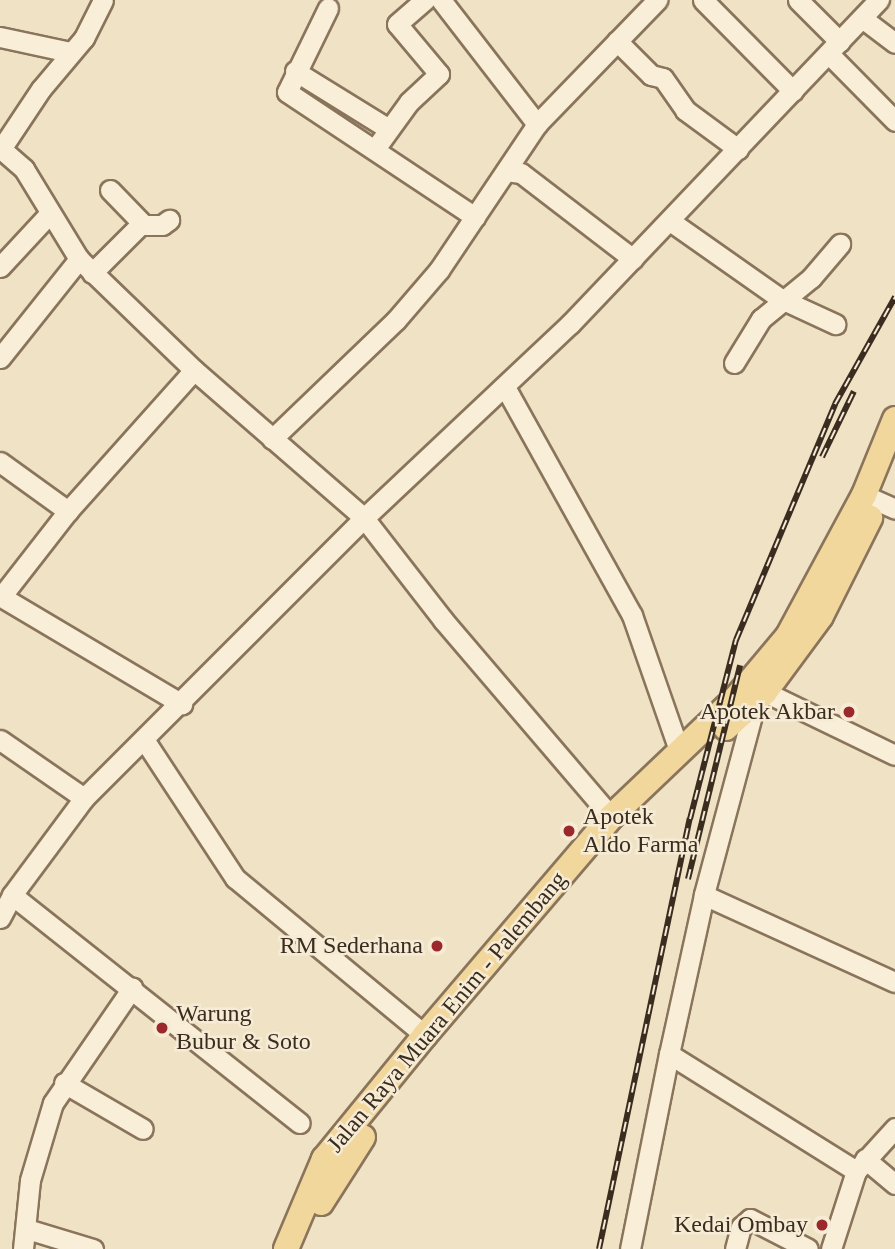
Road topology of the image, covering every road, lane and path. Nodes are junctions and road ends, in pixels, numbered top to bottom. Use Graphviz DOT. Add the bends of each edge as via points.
graph roads {
  1 [pos="103,0"];
  2 [pos="425,0"];
  3 [pos="442,0"];
  4 [pos="703,0"];
  5 [pos="798,0"];
  6 [pos="878,0"];
  7 [pos="652,2"];
  8 [pos="328,8"];
  9 [pos="862,18"];
  10 [pos="0,37"];
  11 [pos="617,41"];
  12 [pos="895,43"];
  13 [pos="834,48"];
  14 [pos="70,52"];
  15 [pos="295,71"];
  16 [pos="793,91"];
  17 [pos="895,121"];
  18 [pos="537,124"];
  19 [pos="389,130"];
  20 [pos="1,149"];
  21 [pos="375,149"];
  22 [pos="738,149"];
  23 [pos="506,171"];
  24 [pos="110,190"];
  25 [pos="49,215"];
  26 [pos="475,217"];
  27 [pos="169,219"];
  28 [pos="670,221"];
  29 [pos="143,224"];
  30 [pos="840,244"];
  31 [pos="634,259"];
  32 [pos="86,266"];
  33 [pos="0,267"];
  34 [pos="781,299"];
  35 [pos="835,324"];
  36 [pos="0,358"];
  37 [pos="734,363"];
  38 [pos="194,370"];
  39 [pos="505,387"];
  40 [pos="895,419"];
  41 [pos="272,439"];
  42 [pos="895,460"];
  43 [pos="0,463"];
  44 [pos="879,501"];
  45 [pos="68,511"];
  46 [pos="364,518"];
  47 [pos="1,597"];
  48 [pos="760,698"];
  49 [pos="182,704"];
  50 [pos="0,740"];
  51 [pos="145,741"];
  52 [pos="679,750"];
  53 [pos="895,755"];
  54 [pos="84,798"];
  55 [pos="611,817"];
  56 [pos="12,895"];
  57 [pos="704,895"];
  58 [pos="0,918"];
  59 [pos="895,982"];
  60 [pos="132,988"];
  61 [pos="425,1035"];
  62 [pos="669,1054"];
  63 [pos="64,1083"];
  64 [pos="300,1123"];
  65 [pos="895,1128"];
  66 [pos="143,1129"];
  67 [pos="860,1165"];
  68 [pos="895,1184"];
  69 [pos="27,1228"];
  70 [pos="23,1249"];
  71 [pos="93,1249"];
  72 [pos="286,1249"];
  73 [pos="303,1249"];
  74 [pos="630,1249"];
  75 [pos="736,1249"];
  76 [pos="808,1249"];
  77 [pos="831,1249"];
  1 -- 14 [label="street" via="84,38"];
  2 -- 19 [label="street" via="397,24 439,75"];
  3 -- 18 [label="street"];
  4 -- 16 [label="street"];
  5 -- 13 [label="street"];
  6 -- 9 [label="street"];
  7 -- 11 [label="street"];
  8 -- 15 [label="street"];
  9 -- 12 [label="street"];
  9 -- 13 [label="street"];
  10 -- 14 [label="street"];
  11 -- 18 [label="street"];
  11 -- 22 [label="street" via="651,75 663,78 685,110"];
  13 -- 16 [label="street"];
  13 -- 17 [label="street"];
  14 -- 20 [label="street"];
  15 -- 19 [label="street"];
  15 -- 21 [label="street" via="287,86 289,94"];
  16 -- 22 [label="street"];
  18 -- 23 [label="street"];
  19 -- 21 [label="street"];
  20 -- 25 [label="street" via="24,169"];
  21 -- 26 [label="street"];
  22 -- 28 [label="street"];
  23 -- 26 [label="street"];
  23 -- 31 [label="street" via="521,173"];
  24 -- 29 [label="street"];
  25 -- 32 [label="street"];
  25 -- 33 [label="street"];
  26 -- 41 [label="street" via="396,320"];
  27 -- 29 [label="street" via="162,225"];
  28 -- 31 [label="street"];
  28 -- 34 [label="street"];
  29 -- 32 [label="street"];
  30 -- 34 [label="street" via="811,278"];
  31 -- 39 [label="street"];
  32 -- 36 [label="street"];
  32 -- 38 [label="street"];
  34 -- 35 [label="street"];
  34 -- 37 [label="street" via="761,319"];
  38 -- 41 [label="street"];
  38 -- 45 [label="street"];
  39 -- 46 [label="street"];
  39 -- 52 [label="street" via="632,615"];
  40 -- 44 [label="main road, Jalan Raya Muara Enim - Palembang"];
  41 -- 46 [label="street"];
  42 -- 44 [label="main road, Jalan Raya Muara Enim - Palembang"];
  43 -- 45 [label="street"];
  44 -- 48 [label="main road, Jalan Raya Muara Enim - Palembang" via="821,616"];
  44 -- 52 [label="main road, Jalan Raya Muara Enim - Palembang" via="788,636 736,698"];
  45 -- 47 [label="street"];
  46 -- 49 [label="street"];
  46 -- 55 [label="street" via="443,620"];
  47 -- 49 [label="street"];
  48 -- 53 [label="street"];
  48 -- 57 [label="street"];
  48 -- 73 [label="main road, Jalan Raya Muara Enim - Palembang" via="621,827 505,963 348,1155 326,1188"];
  49 -- 51 [label="street"];
  50 -- 54 [label="street"];
  51 -- 54 [label="street"];
  51 -- 61 [label="street" via="235,878"];
  52 -- 55 [label="main road, Jalan Raya Muara Enim - Palembang"];
  54 -- 56 [label="street"];
  55 -- 61 [label="main road, Jalan Raya Muara Enim - Palembang"];
  56 -- 58 [label="street"];
  56 -- 60 [label="street"];
  57 -- 59 [label="street"];
  57 -- 62 [label="street"];
  60 -- 63 [label="street"];
  60 -- 64 [label="street"];
  61 -- 72 [label="main road, Jalan Raya Muara Enim - Palembang" via="324,1159"];
  62 -- 67 [label="street"];
  62 -- 74 [label="street"];
  63 -- 66 [label="street"];
  63 -- 69 [label="street" via="30,1180"];
  65 -- 67 [label="street"];
  67 -- 68 [label="street"];
  67 -- 77 [label="street"];
  69 -- 70 [label="street"];
  69 -- 71 [label="street"];
  75 -- 76 [label="street" via="741,1227 750,1219"];
}
